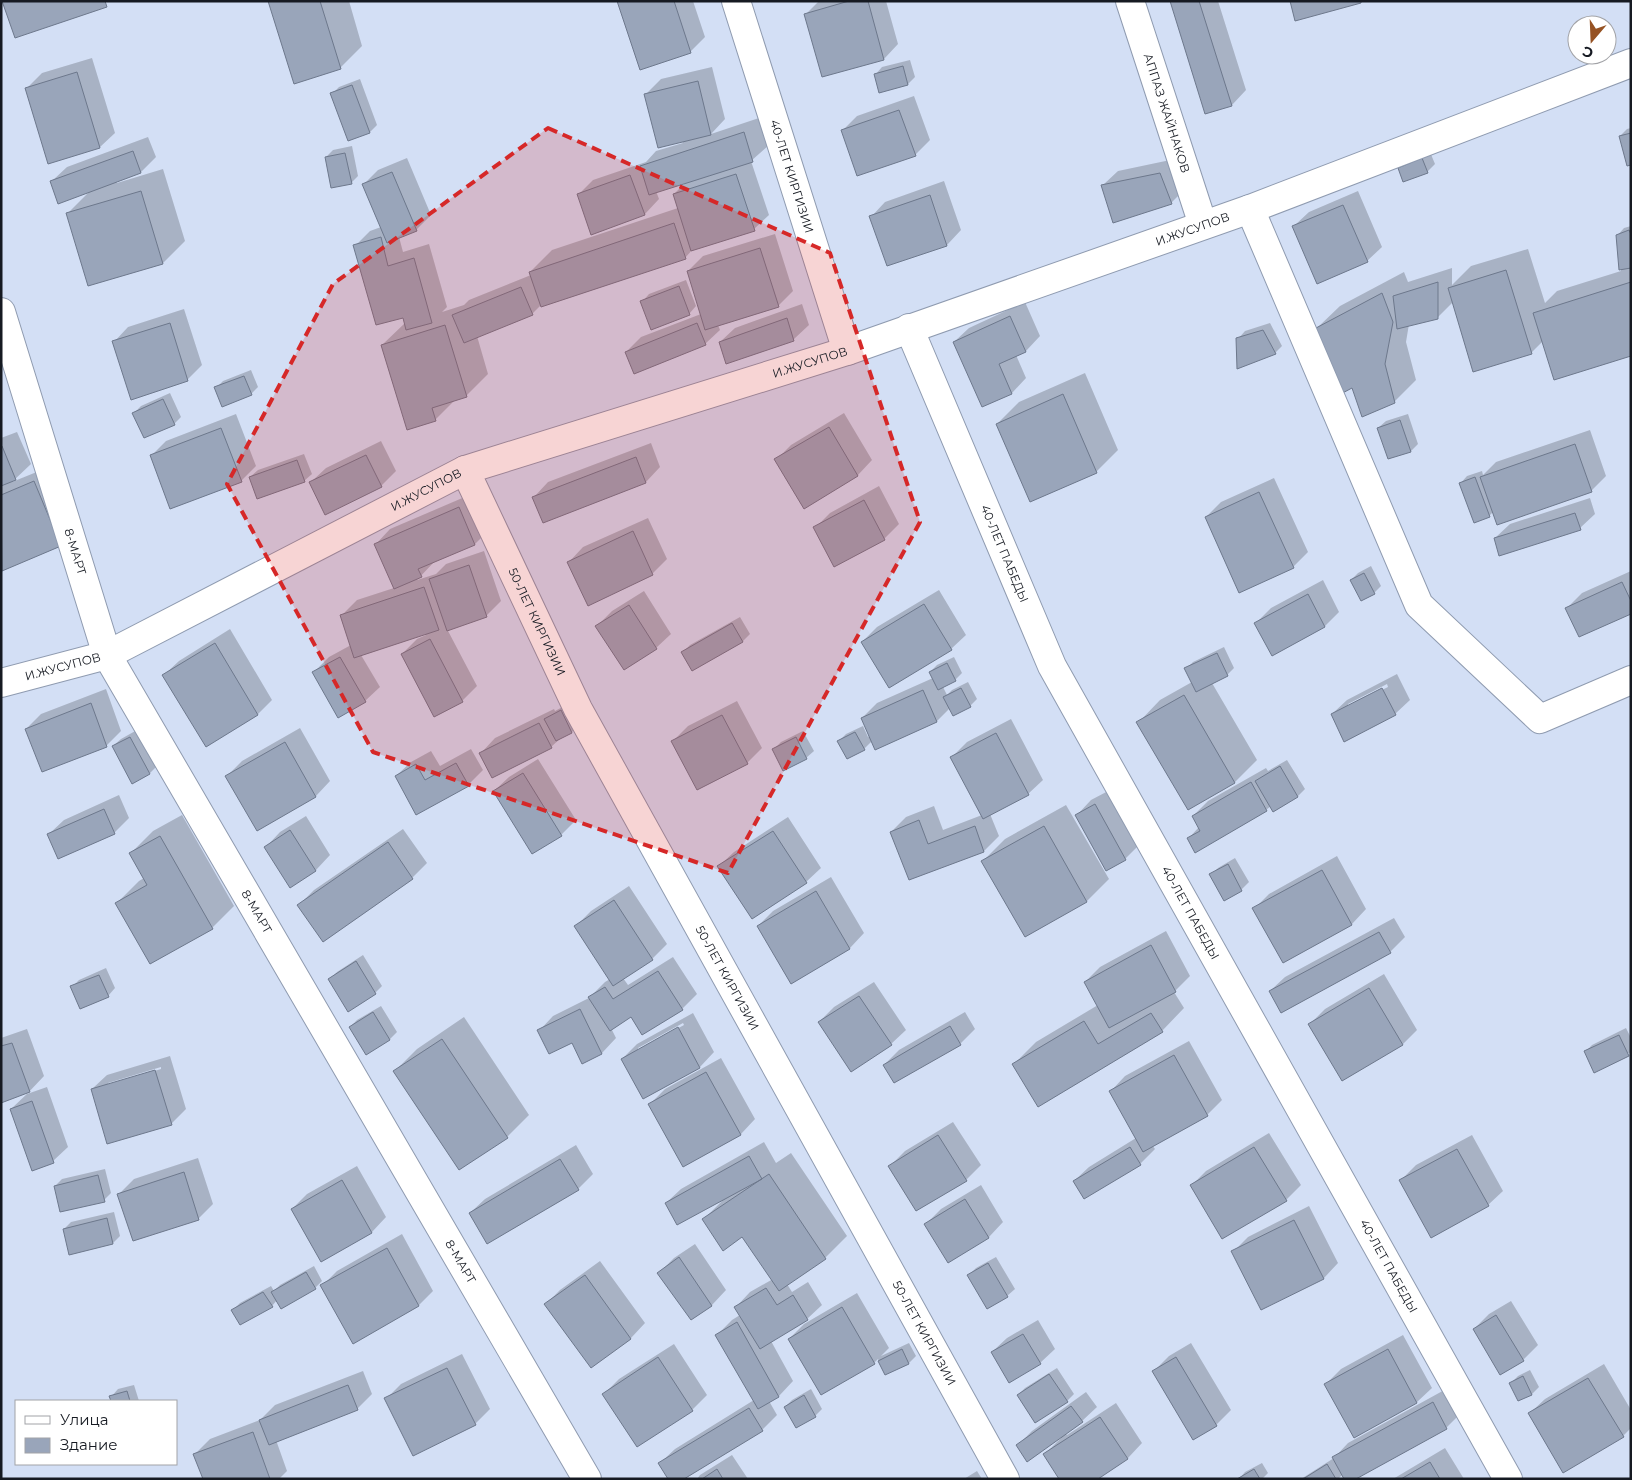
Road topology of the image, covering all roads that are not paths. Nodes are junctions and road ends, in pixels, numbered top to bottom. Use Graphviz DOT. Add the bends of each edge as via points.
graph roads {
  1 [pos="736,1"];
  2 [pos="1130,1"];
  3 [pos="1631,63"];
  4 [pos="1250,209"];
  5 [pos="1203,225"];
  6 [pos="1,312"];
  7 [pos="909,328"];
  8 [pos="847,351"];
  9 [pos="465,470"];
  10 [pos="107,655"];
  11 [pos="1631,680"];
  12 [pos="1,683"];
  13 [pos="587,1479"];
  14 [pos="1005,1479"];
  15 [pos="1508,1479"];
  1 -- 8 [label="street, 40-ЛЕТ КИРГИЗИИ"];
  2 -- 5 [label="street, АППАЗ ЖАЙНАКОВ"];
  3 -- 4 [label="street, И.ЖУСУПОВ"];
  4 -- 5 [label="street, И.ЖУСУПОВ"];
  4 -- 11 [label="street" via="1418,605 1540,719"];
  5 -- 7 [label="street, И.ЖУСУПОВ"];
  6 -- 10 [label="street, 8-МАРТ"];
  7 -- 8 [label="street, И.ЖУСУПОВ"];
  7 -- 15 [label="street, 40-ЛЕТ ПАБЕДЫ" via="1052,666"];
  8 -- 9 [label="street, И.ЖУСУПОВ"];
  9 -- 10 [label="street, И.ЖУСУПОВ"];
  9 -- 14 [label="street, 50-ЛЕТ КИРГИЗИИ" via="578,710"];
  10 -- 12 [label="street, И.ЖУСУПОВ"];
  10 -- 13 [label="street, 8-МАРТ"];
}
